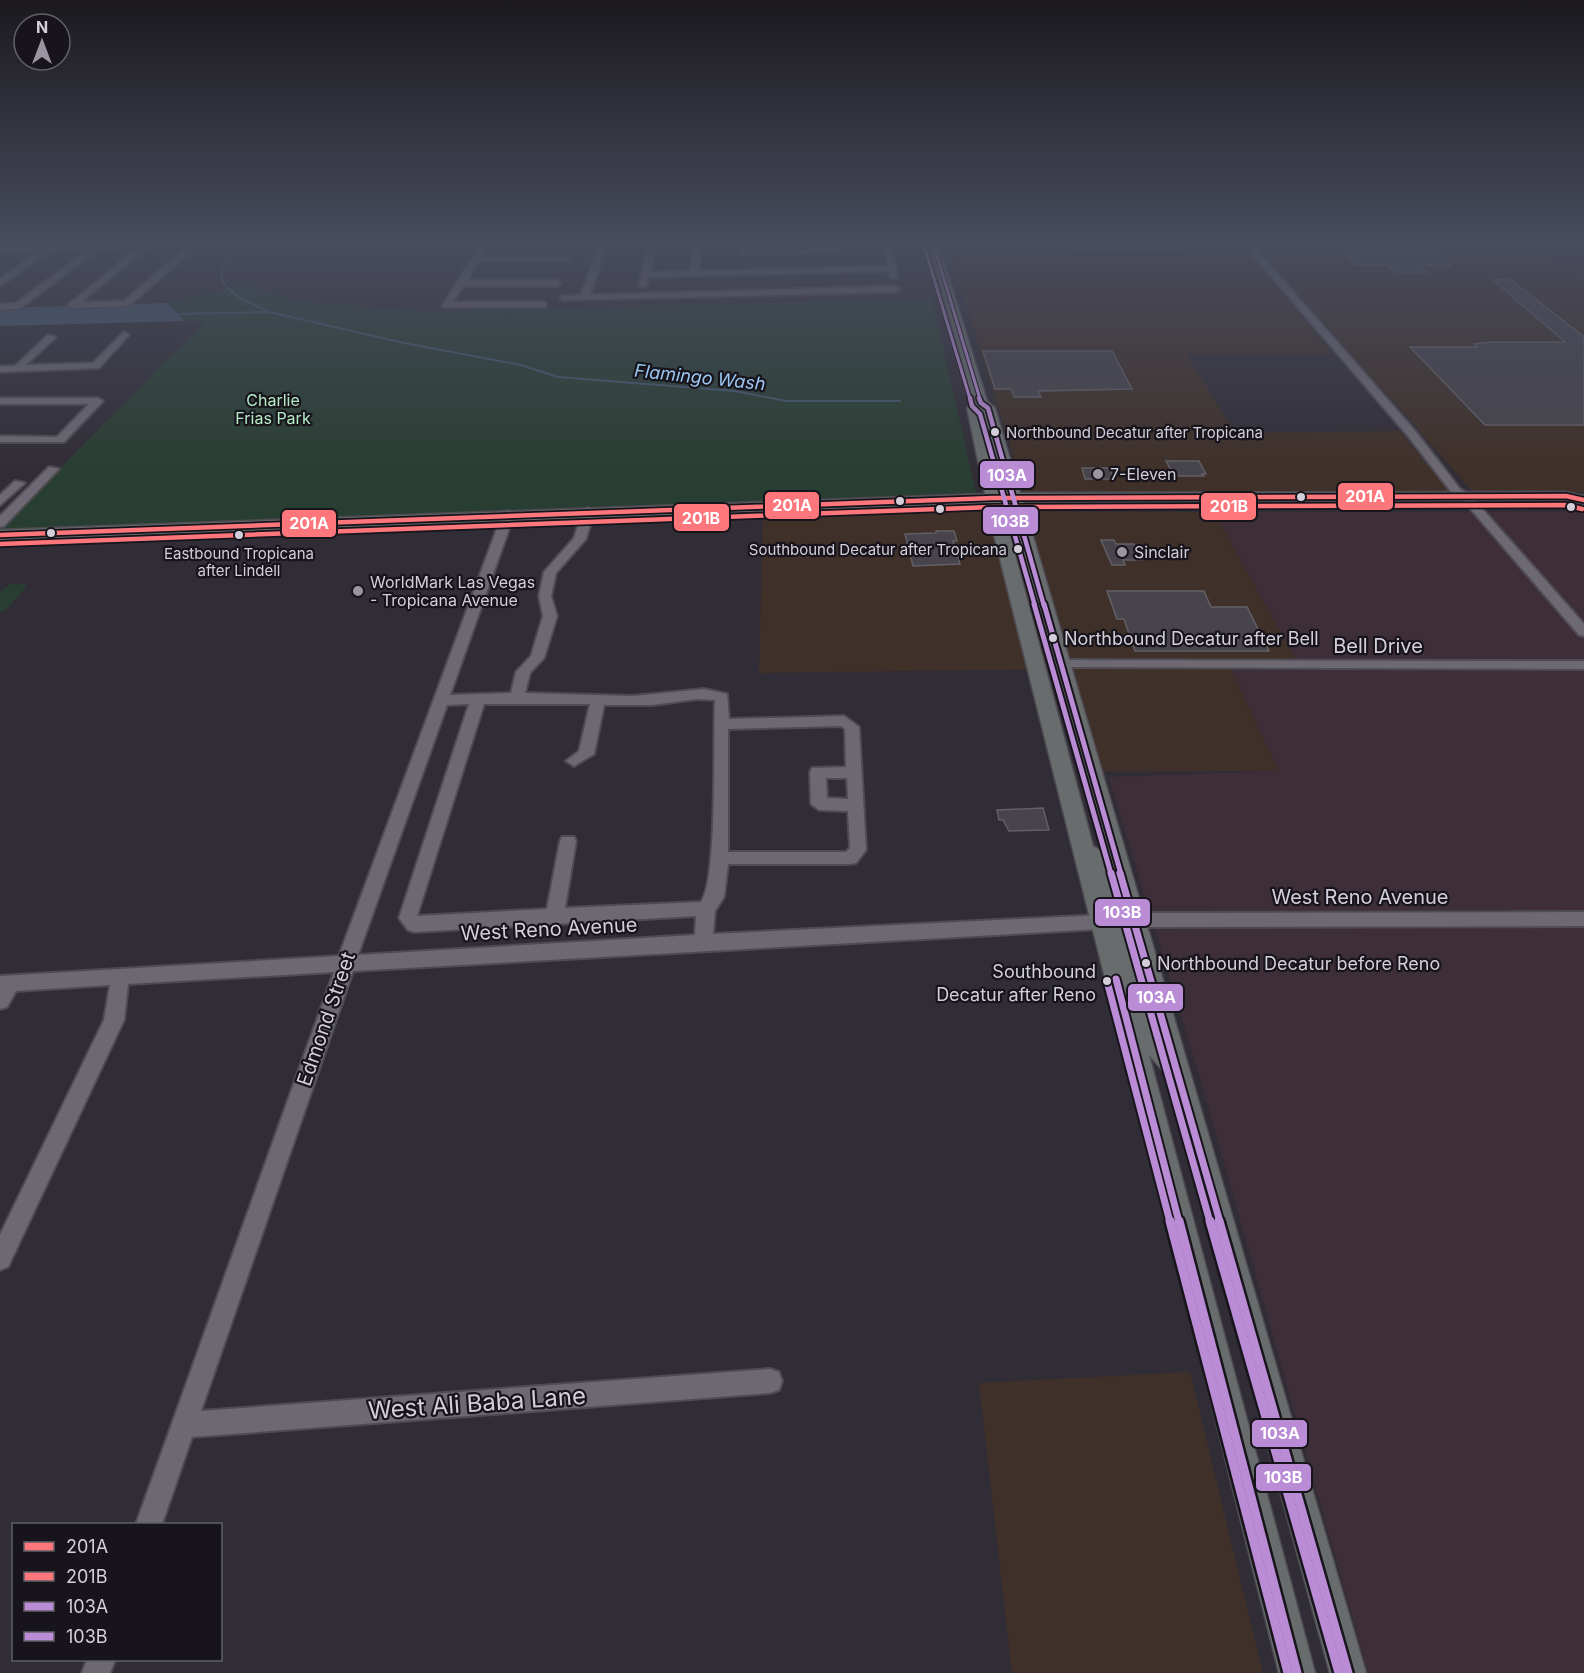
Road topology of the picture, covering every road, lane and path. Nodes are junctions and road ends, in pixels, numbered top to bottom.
1 (955, 317) edge
2 (1311, 317) edge
3 (124, 334) dead end
4 (51, 337) dead end
5 (18, 368) junction
6 (0, 369) edge
7 (0, 401) edge
8 (981, 403) junction
9 (0, 439) edge
10 (53, 469) dead end
11 (0, 483) edge
12 (1232, 497) junction
13 (1470, 501) junction
14 (0, 502) edge
15 (1016, 502) junction
16 (1584, 502) edge
17 (994, 503) junction
18 (1143, 507) junction
19 (586, 518) junction
20 (506, 521) junction
21 (0, 523) edge
22 (177, 534) junction
23 (0, 535) edge
24 (0, 546) edge
25 (1023, 612) junction
26 (1584, 632) edge
27 (1036, 663) junction
28 (1064, 664) junction
29 (1584, 665) edge
30 (517, 698) junction
31 (478, 699) junction
32 (442, 700) junction
33 (598, 700) junction
34 (721, 724) junction
35 (1085, 746) junction
36 (574, 761) dead end
37 (854, 773) junction
38 (856, 805) junction
39 (568, 841) dead end
40 (1083, 849) junction
41 (720, 858) junction
42 (706, 909) junction
43 (555, 916) junction
44 (1584, 919) edge
45 (1135, 920) junction
46 (1101, 922) junction
47 (704, 942) junction
48 (346, 963) junction
49 (120, 978) junction
50 (5, 984) edge
51 (0, 1001) edge
52 (1178, 1073) junction
53 (0, 1259) edge
54 (770, 1381) dead end
55 (184, 1425) junction
56 (148, 1523) edge
57 (1297, 1673) edge
58 (1348, 1673) edge

1 - 8 main road
2 - 13 street
3 - 5 street
4 - 5 street
5 - 6 street
7 - 9 street
8 - 15 main road
8 - 17 main road
10 - 21 street
11 - 14 street
12 - 13 main road
12 - 15 main road
12 - 18 main road
13 - 16 main road
13 - 18 main road
13 - 26 street
15 - 17 main road
15 - 18 main road
15 - 28 main road
17 - 19 main road
17 - 25 main road
19 - 20 main road
19 - 30 street
20 - 22 main road
20 - 32 street, Edmond Street
22 - 23 main road
22 - 24 main road
25 - 27 main road
25 - 28 main road
27 - 35 main road
27 - 40 main road
28 - 29 street, Bell Drive
28 - 35 main road
30 - 31 street
30 - 33 street
31 - 32 street
31 - 43 street
32 - 48 street, Edmond Street
33 - 34 street
33 - 36 street
34 - 37 street
34 - 41 street
35 - 45 main road
37 - 38 street
37 - 38 street
38 - 41 street
39 - 43 street
40 - 45 main road
40 - 46 main road
41 - 42 street
42 - 43 street
42 - 47 street
44 - 45 street, West Reno Avenue
45 - 52 main road
46 - 47 street, West Reno Avenue
46 - 52 main road
46 - 57 main road
47 - 48 street, West Reno Avenue
48 - 49 street, West Reno Avenue
48 - 55 street, Edmond Street
49 - 50 street, West Reno Avenue
49 - 53 street
50 - 51 street
52 - 58 main road
54 - 55 street, West Ali Baba Lane
55 - 56 street, Edmond Street

